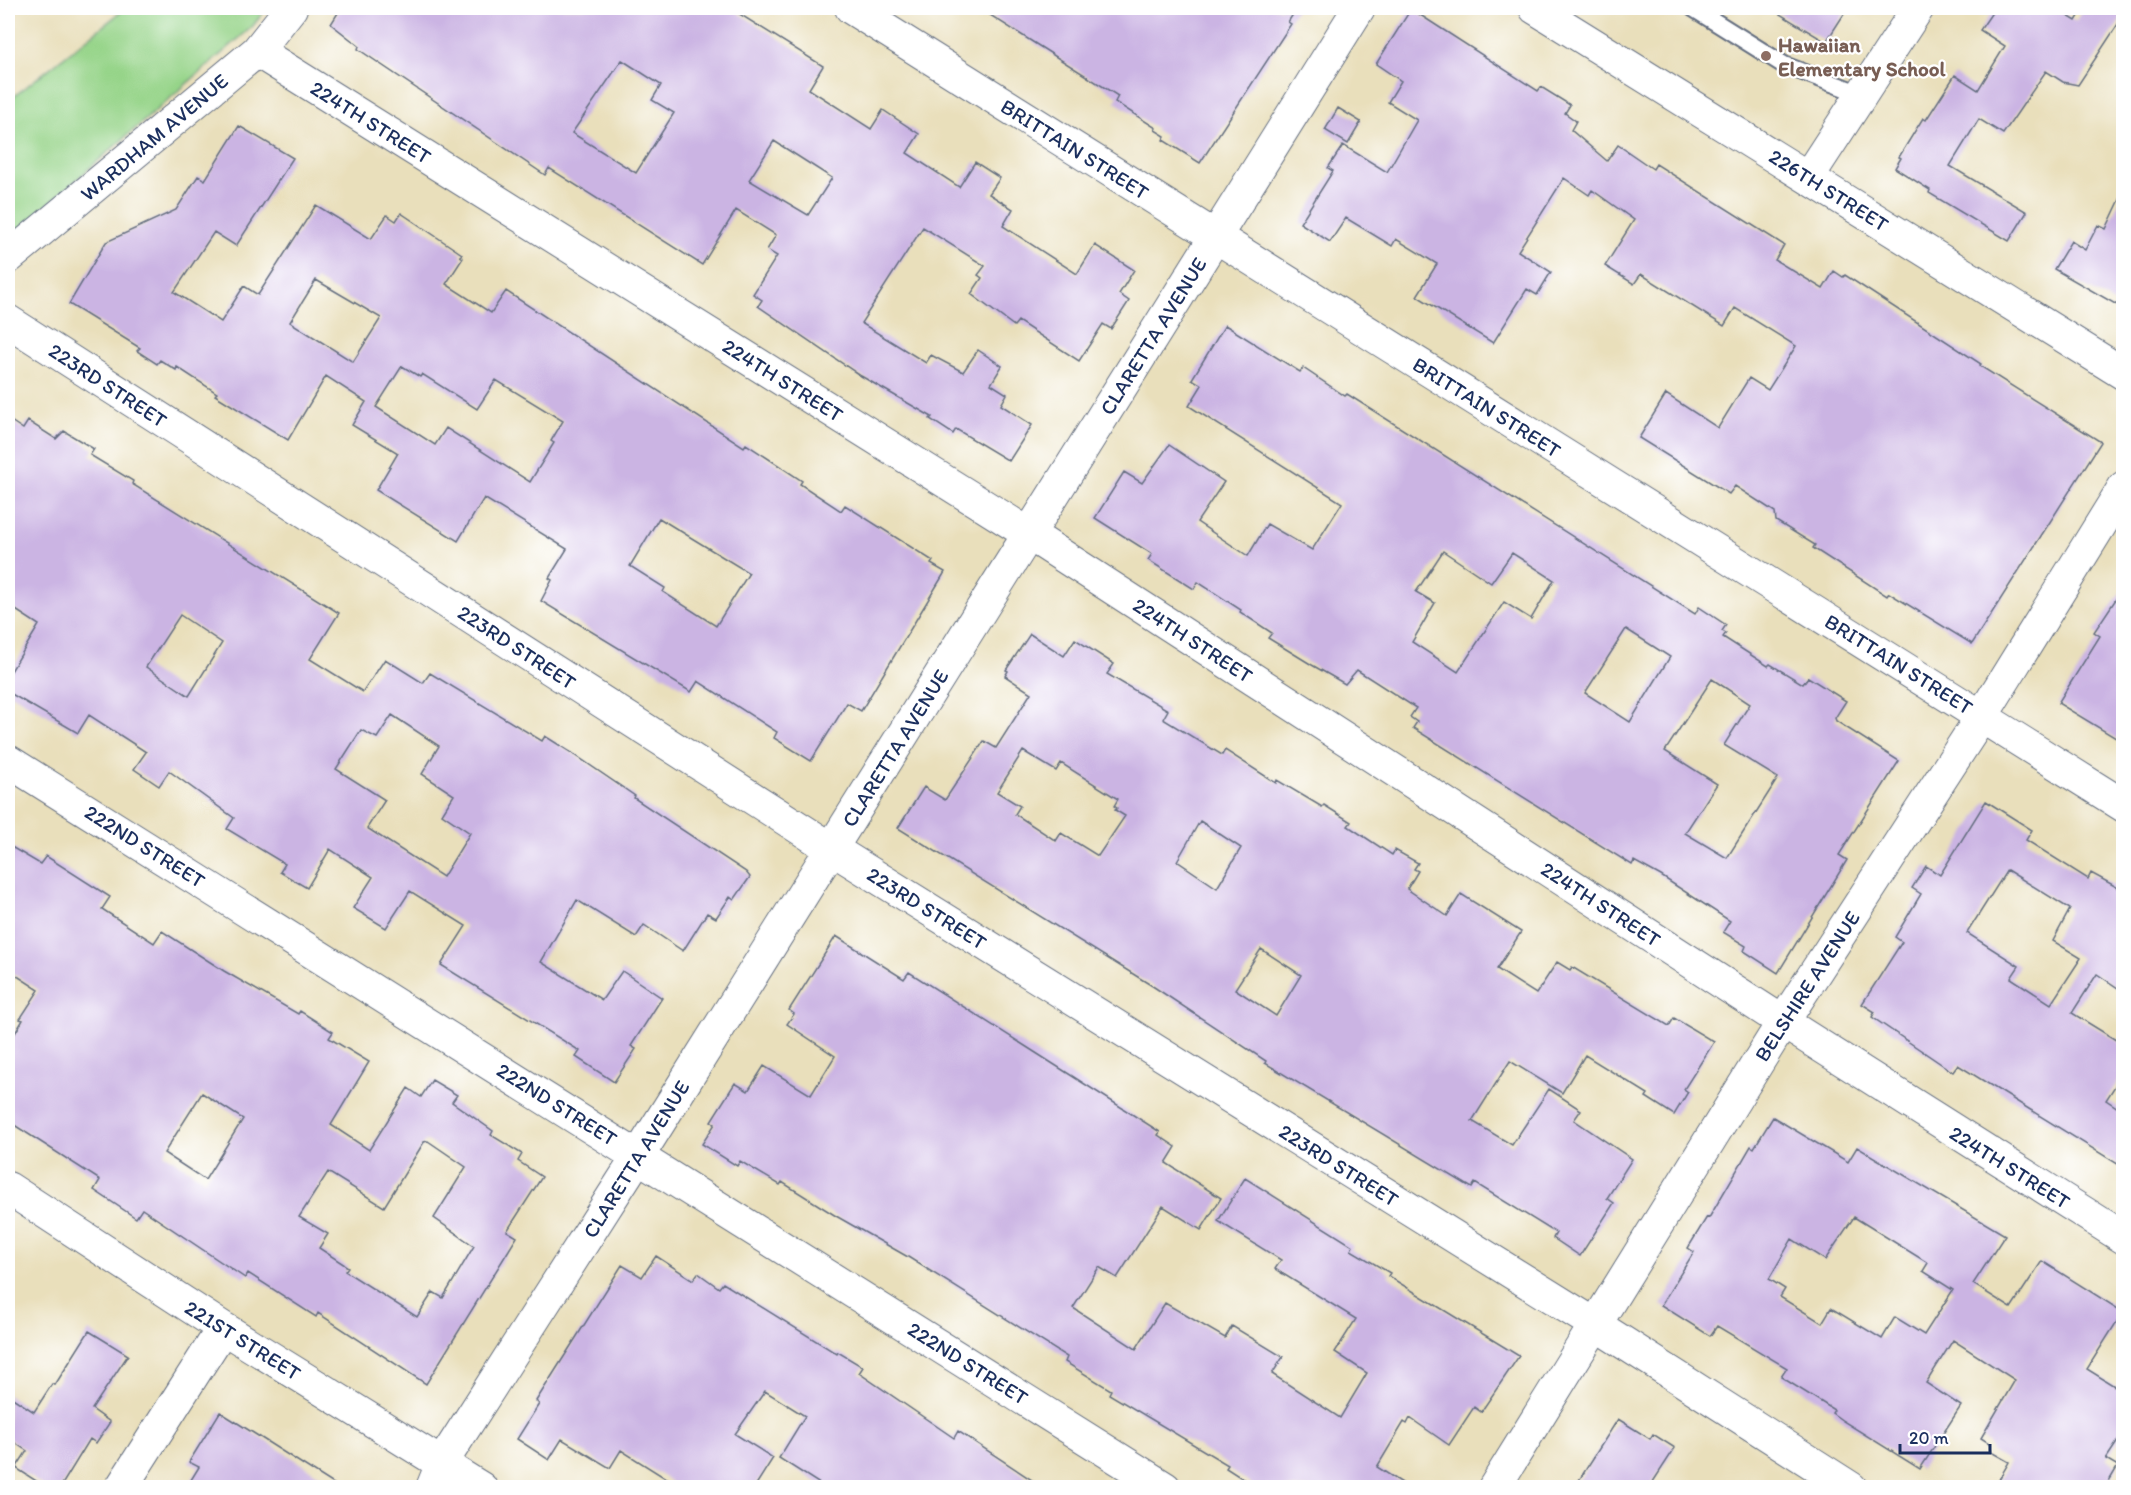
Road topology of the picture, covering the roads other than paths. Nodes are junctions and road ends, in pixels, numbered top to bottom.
1 (291, 8) edge
2 (851, 8) edge
3 (1359, 8) edge
4 (1535, 8) edge
5 (1693, 8) edge
6 (1918, 8) edge
7 (257, 51) junction
8 (1861, 94) junction
9 (1808, 177) junction
10 (1215, 237) junction
11 (8, 258) edge
12 (8, 321) edge
13 (2124, 374) edge
14 (2124, 487) edge
15 (1029, 534) junction
16 (1982, 716) junction
17 (8, 761) edge
18 (2124, 806) edge
19 (832, 849) junction
20 (1783, 1022) junction
21 (639, 1155) junction
22 (8, 1188) edge
23 (2124, 1238) edge
24 (1596, 1325) junction
25 (223, 1329) junction
26 (437, 1475) edge
27 (121, 1488) edge
28 (481, 1488) edge
29 (1166, 1488) edge
30 (1494, 1488) edge
31 (1851, 1488) edge

1 - 7 street, WARDHAM AVENUE
2 - 10 street, BRITTAIN STREET
3 - 10 street, CLARETTA AVENUE
4 - 9 street, 226TH STREET
5 - 8 lane
6 - 8 street
7 - 11 street, WARDHAM AVENUE
7 - 15 street, 224TH STREET
8 - 9 street
9 - 13 street, 226TH STREET
10 - 15 street, CLARETTA AVENUE
10 - 16 street, BRITTAIN STREET
12 - 19 street, 223RD STREET
14 - 16 street, BELSHIRE AVENUE
15 - 19 street, CLARETTA AVENUE
15 - 20 street, 224TH STREET
16 - 18 street, BRITTAIN STREET
16 - 20 street, BELSHIRE AVENUE
17 - 21 street, 222ND STREET
19 - 21 street, CLARETTA AVENUE
19 - 24 street, 223RD STREET
20 - 23 street, 224TH STREET
20 - 24 street, BELSHIRE AVENUE
21 - 26 street, CLARETTA AVENUE
21 - 29 street, 222ND STREET
22 - 25 street, 221ST STREET
24 - 30 street, BELSHIRE AVENUE
24 - 31 street, 223RD STREET
25 - 26 street, 221ST STREET
25 - 27 street
26 - 28 street, 221ST STREET

